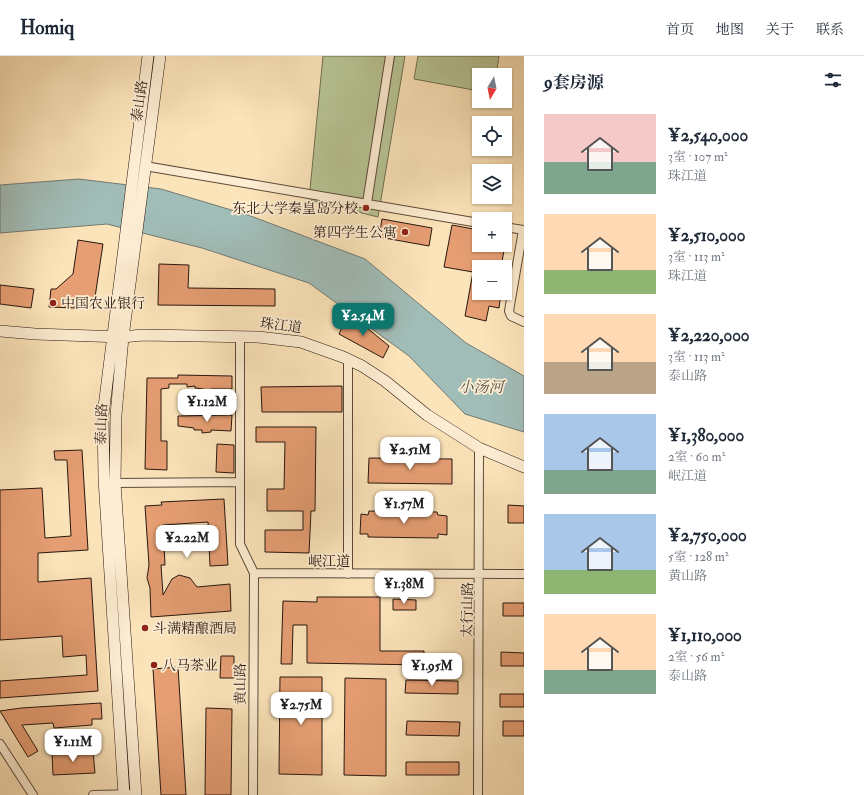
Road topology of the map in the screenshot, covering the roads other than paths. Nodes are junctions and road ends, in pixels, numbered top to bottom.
1 (148, 56) edge
2 (160, 56) edge
3 (390, 56) edge
4 (145, 166) junction
5 (367, 203) junction
6 (472, 222) edge
7 (512, 228) edge
8 (524, 230) edge
9 (524, 322) edge
10 (0, 330) edge
11 (117, 336) junction
12 (240, 336) junction
13 (348, 359) junction
14 (480, 448) junction
15 (524, 467) edge
16 (115, 482) junction
17 (240, 482) junction
18 (254, 573) junction
19 (348, 574) junction
20 (480, 574) junction
21 (524, 574) edge
22 (0, 744) edge
23 (33, 795) edge
24 (93, 795) edge
25 (130, 795) edge
26 (252, 795) edge
27 (478, 795) edge

1 - 11 street
2 - 4 street, 泰山路
3 - 5 street
4 - 5 street
4 - 11 street, 泰山路
5 - 6 street
7 - 8 street
8 - 9 street
10 - 11 street, 珠江道
11 - 12 street, 珠江道
11 - 16 street, 泰山路
11 - 25 street
12 - 13 street, 珠江道
12 - 17 street
13 - 14 street, 珠江道
13 - 19 street
14 - 15 street, 珠江道
14 - 20 street, 太行山路
16 - 17 street
16 - 25 street, 泰山路
17 - 18 street
18 - 19 street, 岷江道
18 - 26 street, 黄山路
19 - 20 street, 岷江道
20 - 21 street, 岷江道
20 - 27 street, 太行山路
22 - 23 street
24 - 25 street

